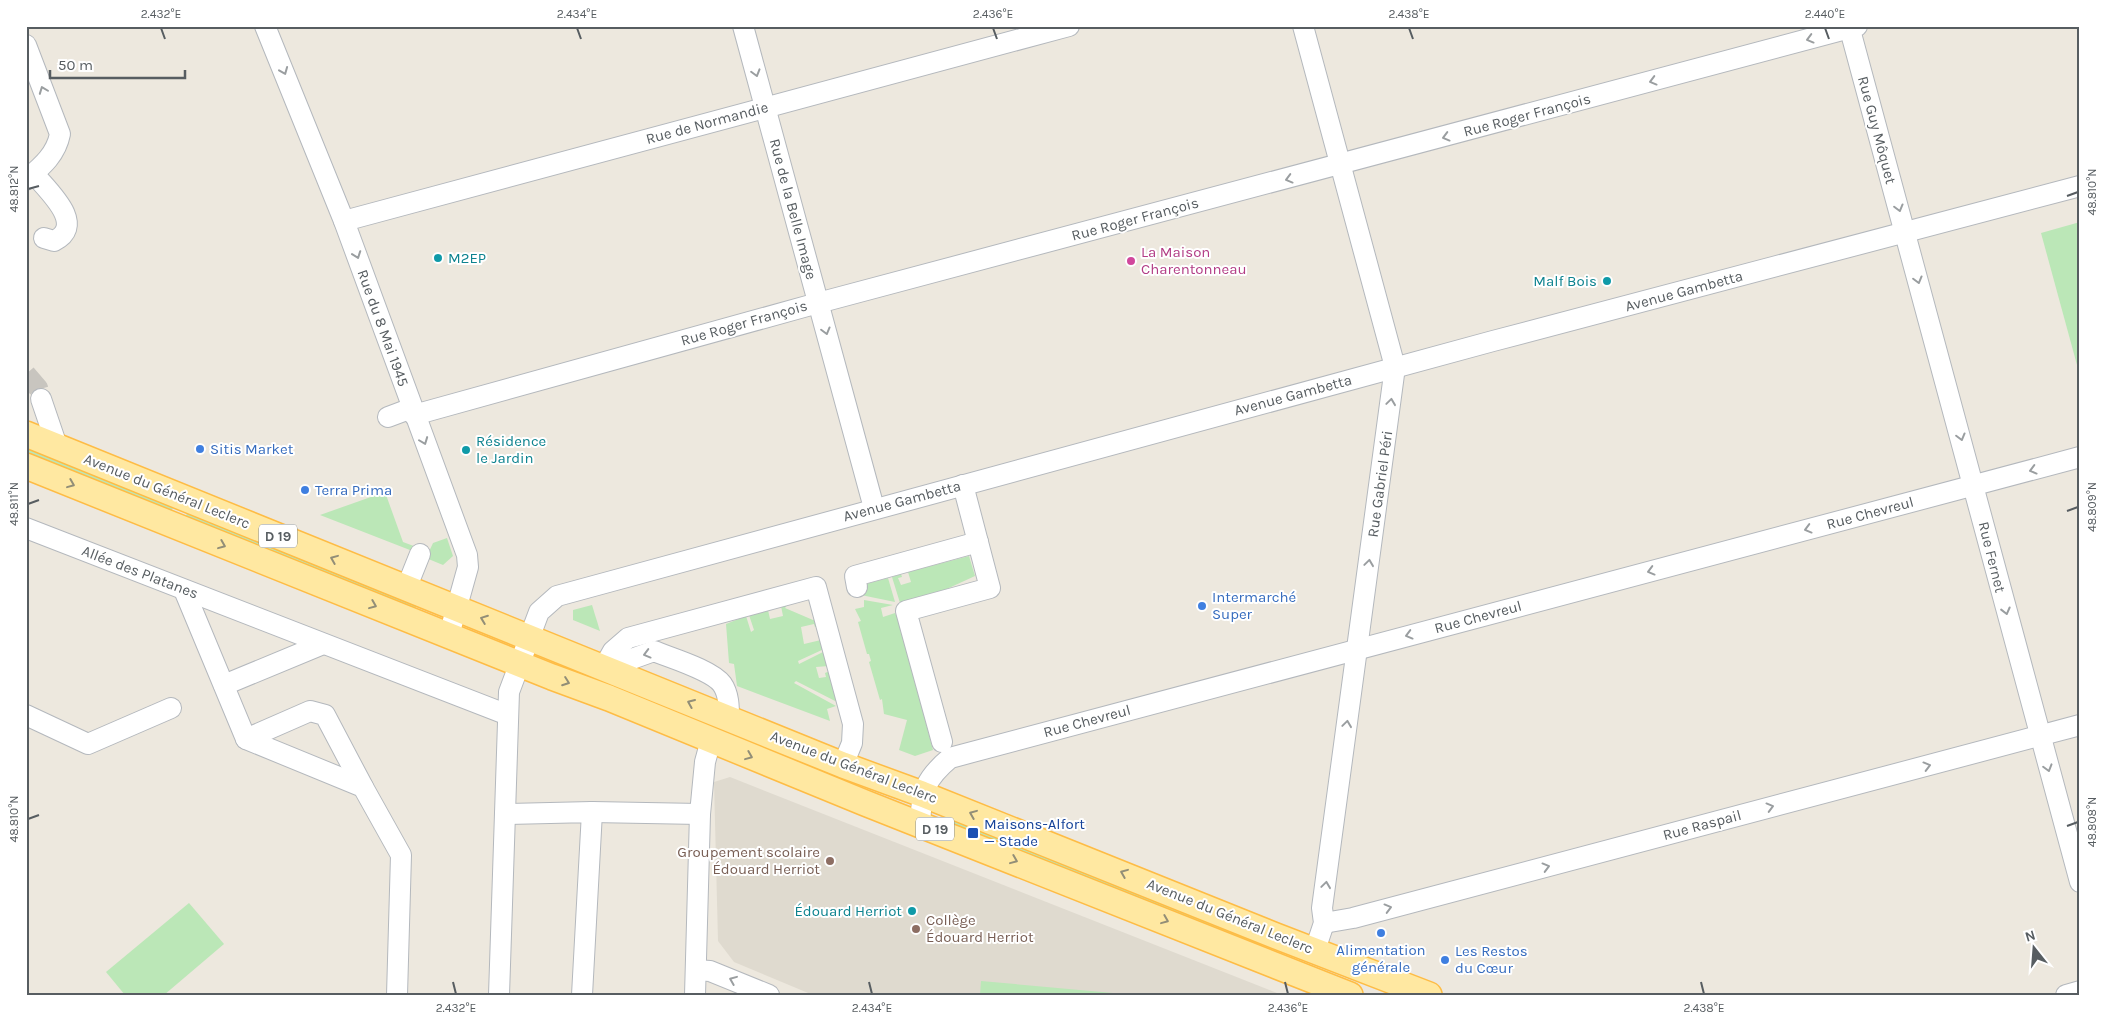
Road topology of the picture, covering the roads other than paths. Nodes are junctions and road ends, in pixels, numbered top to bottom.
1 (743, 26) edge
2 (1069, 26) edge
3 (1303, 26) edge
4 (271, 27) edge
5 (1852, 27) edge
6 (26, 45) edge
7 (766, 108) junction
8 (1342, 165) junction
9 (30, 177) edge
10 (2080, 186) edge
11 (344, 221) junction
12 (1905, 233) junction
13 (44, 238) dead end
14 (818, 303) junction
15 (1395, 367) junction
16 (41, 398) tunnel mouth
17 (413, 412) junction
18 (388, 417) dead end
19 (26, 434) edge
20 (57, 446) junction
21 (2080, 457) edge
22 (26, 466) edge
23 (963, 485) junction
24 (1974, 485) junction
25 (874, 508) junction
26 (26, 528) edge
27 (978, 542) junction
28 (420, 554) dead end
29 (857, 587) dead end
30 (406, 588) junction
31 (184, 590) junction
32 (457, 608) junction
33 (448, 635) junction
34 (530, 637) junction
35 (324, 644) junction
36 (1357, 648) junction
37 (520, 665) junction
38 (610, 669) junction
39 (224, 685) junction
40 (170, 708) dead end
41 (26, 715) edge
42 (508, 715) junction
43 (729, 719) junction
44 (2080, 725) edge
45 (2039, 736) junction
46 (246, 739) junction
47 (711, 740) junction
48 (942, 742) dead end
49 (843, 765) junction
50 (363, 787) junction
51 (922, 794) junction
52 (592, 812) junction
53 (505, 814) junction
54 (700, 814) junction
55 (920, 823) junction
56 (2080, 882) edge
57 (1324, 923) junction
58 (1315, 950) junction
59 (696, 970) junction
60 (1307, 986) edge
61 (2080, 991) edge
62 (397, 995) edge
63 (499, 995) edge
64 (582, 995) edge
65 (695, 995) edge
66 (769, 995) edge
67 (1350, 995) edge
68 (1429, 995) edge
69 (2066, 995) edge

1 -> 7 street, Rue de la Belle Image
2 - 7 street, Rue de Normandie
3 - 8 street, Rue Gabriel Péri
4 -> 11 street, Rue du 8 Mai 1945
5 -> 8 street, Rue Roger François
5 -> 12 street, Rue Guy Môquet
9 -> 6 street
7 - 11 street, Rue de Normandie
7 - 14 street, Rue de la Belle Image
8 -> 14 street, Rue Roger François
8 - 15 street, Rue Gabriel Péri
9 - 13 street
10 - 12 street, Avenue Gambetta
11 -> 17 street, Rue du 8 Mai 1945
12 - 15 street, Avenue Gambetta
12 -> 24 street, Rue Fernet
14 - 17 street, Rue Roger François
14 -> 25 street, Rue de la Belle Image
15 - 23 street, Avenue Gambetta
36 -> 15 street, Rue Gabriel Péri
16 - 20 street
17 - 18 street, Rue Roger François
17 -> 32 street, Rue du 8 Mai 1945
19 - 20 main road, Avenue du Général Leclerc / D 19
30 -> 20 main road, Avenue du Général Leclerc / D 19
21 -> 24 street, Rue Chevreul
22 -> 33 main road, Avenue du Général Leclerc / D 19
23 - 25 street, Avenue Gambetta
23 - 27 street
24 -> 36 street, Rue Chevreul
24 -> 45 street, Rue Fernet
25 - 34 street, Avenue Gambetta
26 - 31 street, Allée des Platanes
27 - 29 street
27 - 48 street
28 - 30 street
30 - 32 main road, Avenue du Général Leclerc / D 19
31 - 35 street, Allée des Platanes
31 - 39 street
32 - 33 street, Rue du 8 Mai 1945
34 -> 32 main road, Avenue du Général Leclerc / D 19
33 - 37 main road, Avenue du Général Leclerc / D 19
34 - 37 street
34 - 38 main road, Avenue du Général Leclerc / D 19
35 - 39 street
35 - 42 street, Allée des Platanes
36 - 51 street, Rue Chevreul
57 -> 36 street, Rue Gabriel Péri
37 - 42 street
37 -> 47 main road, Avenue du Général Leclerc / D 19
43 -> 38 main road, Avenue du Général Leclerc / D 19
43 -> 38 street
38 - 49 street
39 - 46 street
40 - 41 street
42 - 53 street
43 - 47 main road
43 - 49 main road, Avenue du Général Leclerc / D 19
44 - 45 street, Rue Raspail
45 -> 56 street, Rue Fernet
57 -> 45 street, Rue Raspail
46 - 50 street
46 - 50 street
47 - 54 street
47 -> 55 main road, Avenue du Général Leclerc / D 19
49 - 51 main road, Avenue du Général Leclerc / D 19
50 - 62 street
51 - 55 street, Rue Chevreul
58 -> 51 main road, Avenue du Général Leclerc / D 19
52 - 53 street
52 - 54 street
52 - 64 street
53 - 63 street
54 - 59 street
55 -> 60 main road, Avenue du Général Leclerc / D 19
57 - 58 street, Rue Gabriel Péri
58 - 60 main road
58 - 68 main road, Avenue du Général Leclerc / D 19
59 - 65 street
66 -> 59 street
60 - 67 main road, Avenue du Général Leclerc / D 19
61 - 69 street

